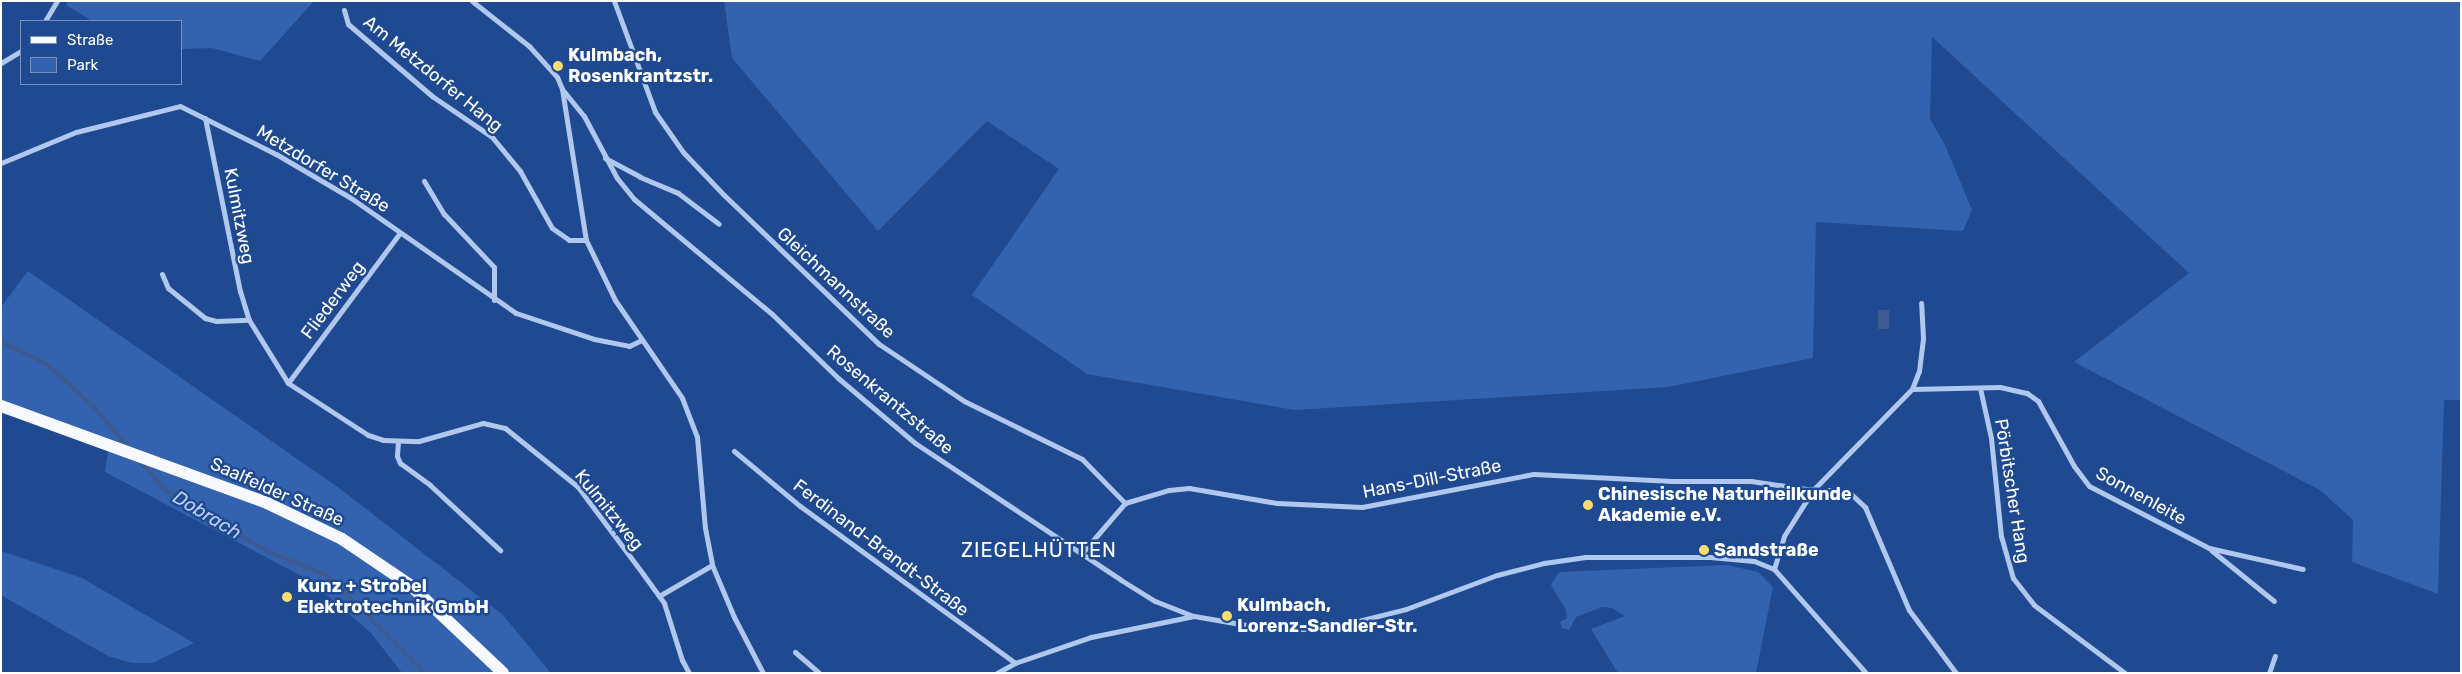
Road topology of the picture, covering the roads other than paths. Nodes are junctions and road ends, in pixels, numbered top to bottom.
1 (57, 1) edge
2 (472, 1) edge
3 (614, 1) edge
4 (344, 10) dead end
5 (46, 20) edge
6 (20, 52) edge
7 (1, 63) edge
8 (562, 89) junction
9 (205, 118) junction
10 (605, 158) junction
11 (1, 162) edge
12 (424, 181) dead end
13 (719, 224) dead end
14 (400, 233) junction
15 (586, 240) junction
16 (162, 274) dead end
17 (494, 300) junction
18 (1921, 303) dead end
19 (249, 320) junction
20 (642, 340) junction
21 (288, 383) junction
22 (1980, 388) junction
23 (1912, 389) junction
24 (1, 406) edge
25 (398, 441) junction
26 (734, 451) dead end
27 (1813, 490) junction
28 (1125, 503) junction
29 (2209, 548) junction
30 (500, 550) dead end
31 (1082, 553) junction
32 (712, 565) junction
33 (1774, 569) junction
34 (2303, 569) dead end
35 (659, 596) junction
36 (2274, 601) dead end
37 (1194, 616) junction
38 (795, 652) dead end
39 (2275, 656) dead end
40 (1015, 663) junction
41 (503, 673) edge
42 (689, 673) edge
43 (763, 673) edge
44 (820, 673) edge
45 (997, 673) edge
46 (1866, 673) edge
47 (1956, 673) edge
48 (2125, 673) edge
49 (2269, 673) edge

1 - 5 street
2 - 8 street
3 - 28 street, Gleichmannstraße
4 - 15 street, Am Metzdorfer Hang
6 - 7 street
8 - 10 street, Rosenkrantzstraße
8 - 15 street
9 - 11 street, Metzdorfer Straße
9 - 14 street, Metzdorfer Straße
9 - 19 street, Kulmitzweg
10 - 13 street
10 - 31 street, Rosenkrantzstraße
12 - 17 street
14 - 17 street, Metzdorfer Straße
14 - 21 street, Fliederweg
15 - 20 street
16 - 19 street
17 - 20 street, Metzdorfer Straße
18 - 23 street
19 - 21 street, Kulmitzweg
20 - 32 street
21 - 25 street, Kulmitzweg
22 - 23 street
22 - 29 street, Sonnenleite
22 - 48 street, Pörbitscher Hang
23 - 27 street
24 - 41 main road, Saalfelder Straße
25 - 30 street
25 - 35 street, Kulmitzweg
26 - 40 street, Ferdinand-Brandt-Straße
27 - 28 street, Hans-Dill-Straße
27 - 33 street
27 - 47 street, Hans-Dill-Straße
28 - 31 street
29 - 34 street, Sonnenleite
29 - 36 street
31 - 37 street, Rosenkrantzstraße
32 - 35 street
32 - 43 street
33 - 37 street
33 - 46 street
35 - 42 street, Kulmitzweg
37 - 40 street
38 - 44 street
39 - 49 street
40 - 45 street

